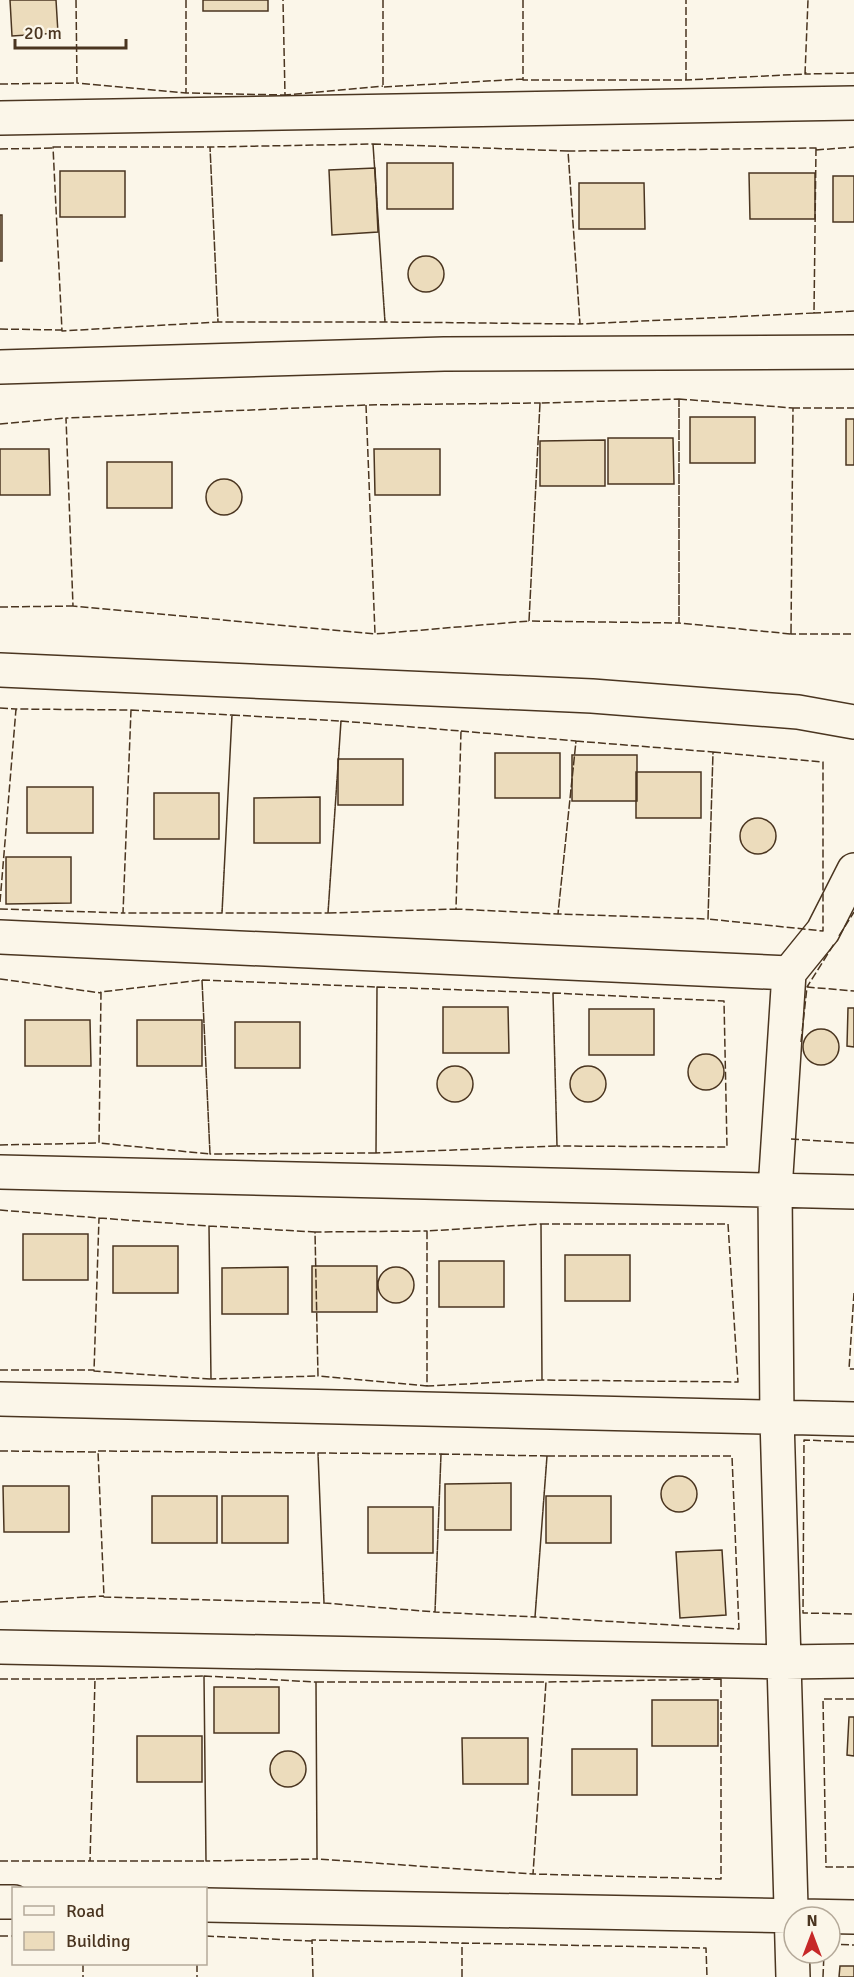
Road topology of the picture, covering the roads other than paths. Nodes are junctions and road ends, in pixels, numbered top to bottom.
1 (854, 103) edge
2 (0, 118) edge
3 (854, 352) edge
4 (0, 367) edge
5 (0, 670) edge
6 (854, 722) edge
7 (854, 870) edge
8 (0, 937) edge
9 (789, 973) junction
10 (0, 1172) edge
11 (775, 1190) junction
12 (854, 1192) edge
13 (0, 1399) edge
14 (777, 1418) junction
15 (854, 1419) edge
16 (0, 1647) edge
17 (854, 1661) edge
18 (786, 1662) junction
19 (207, 1905) edge
20 (791, 1905) edge
21 (782, 1917) edge

1 - 2 street
3 - 4 street
5 - 6 street
7 - 9 street
8 - 9 street
9 - 11 street
10 - 11 street
11 - 12 street
11 - 14 street
13 - 14 street
14 - 15 street
14 - 18 street
16 - 18 street
17 - 18 street
18 - 20 street
19 - 21 street

